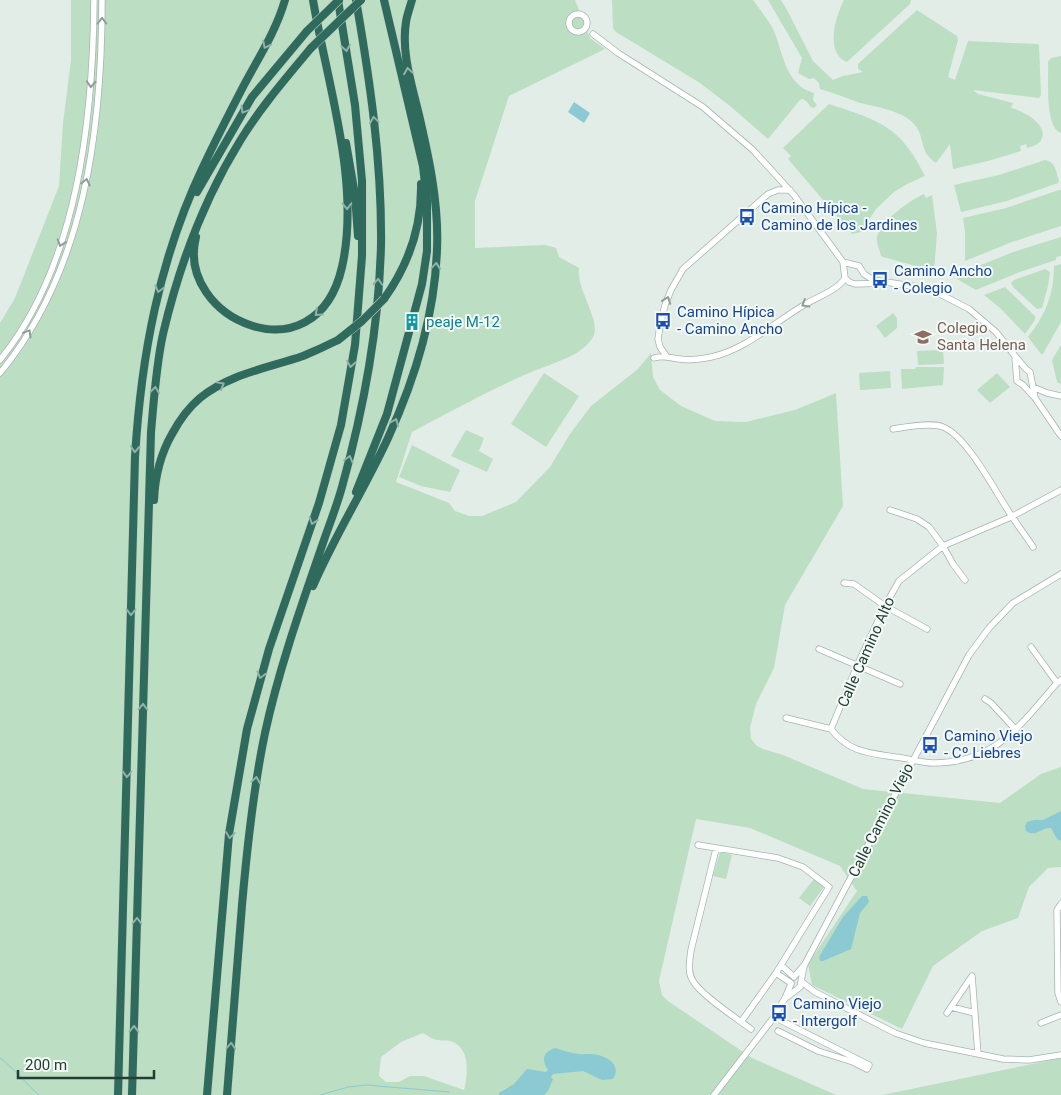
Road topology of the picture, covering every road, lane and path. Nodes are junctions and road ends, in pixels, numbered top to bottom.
1 (94, 0) edge
2 (102, 0) edge
3 (285, 0) edge
4 (313, 0) edge
5 (339, 0) edge
6 (356, 0) edge
7 (360, 0) edge
8 (384, 0) edge
9 (412, 0) edge
10 (587, 24) junction
11 (582, 31) junction
12 (593, 34) junction
13 (324, 54) junction
14 (413, 126) junction
15 (778, 177) junction
16 (790, 190) junction
17 (773, 191) junction
18 (208, 200) junction
19 (173, 242) junction
20 (844, 262) junction
21 (852, 265) junction
22 (845, 274) junction
23 (864, 274) junction
24 (858, 283) junction
25 (887, 283) junction
26 (358, 316) junction
27 (660, 347) junction
28 (1015, 356) junction
29 (667, 357) junction
30 (0, 360) edge
31 (1026, 369) junction
32 (0, 372) edge
33 (1017, 373) junction
34 (1032, 380) junction
35 (1023, 385) junction
36 (1033, 387) junction
37 (1047, 393) junction
38 (1061, 396) edge
39 (1036, 400) junction
40 (893, 429) dead end
41 (1061, 436) edge
42 (1061, 490) edge
43 (890, 510) dead end
44 (1011, 517) junction
45 (342, 528) junction
46 (943, 546) junction
47 (1033, 547) dead end
48 (1061, 574) edge
49 (965, 580) dead end
50 (844, 583) dead end
51 (885, 606) junction
52 (927, 629) dead end
53 (291, 638) junction
54 (1031, 647) dead end
55 (819, 649) dead end
56 (144, 666) junction
57 (857, 666) junction
58 (1059, 681) edge
59 (900, 684) dead end
60 (985, 699) dead end
61 (786, 718) dead end
62 (831, 729) junction
63 (1016, 730) junction
64 (913, 759) junction
65 (698, 845) dead end
66 (716, 849) junction
67 (1061, 904) edge
68 (805, 964) junction
69 (781, 965) junction
70 (776, 973) junction
71 (792, 980) junction
72 (800, 984) junction
73 (785, 998) junction
74 (1061, 1002) edge
75 (951, 1008) junction
76 (947, 1013) dead end
77 (975, 1013) junction
78 (1061, 1015) edge
79 (774, 1017) junction
80 (741, 1022) junction
81 (1041, 1022) dead end
82 (751, 1029) dead end
83 (778, 1030) dead end
84 (978, 1054) junction
85 (1061, 1055) edge
86 (118, 1095) edge
87 (132, 1095) edge
88 (207, 1095) edge
89 (227, 1095) edge
90 (714, 1095) edge

1 -> 30 street
32 -> 2 street
3 -> 19 highway
4 - 13 highway
5 -> 19 highway, bridge
5 -> 26 highway
53 -> 6 highway
7 - 18 highway, bridge
8 - 14 highway
45 -> 9 highway
10 - 11 street
10 - 11 street
10 - 12 street
11 - 12 street
12 - 15 street
13 -> 18 highway
13 - 26 highway
14 - 45 highway
56 -> 14 highway, bridge
15 - 16 street
15 - 17 street
16 - 17 street
16 - 20 street
27 -> 17 street
56 -> 18 highway
19 -> 86 highway
20 - 21 street
20 - 22 street
21 - 22 street
21 - 23 street
22 - 24 street
22 -> 29 street
23 - 24 street
23 - 25 street
24 - 25 street
25 - 28 street
26 -> 88 highway
27 - 29 street
27 - 29 street
28 - 31 street
28 - 33 street
31 - 33 street
31 - 34 street
33 - 35 street
34 - 35 street
34 - 36 street
35 - 39 street
36 - 37 street
36 - 39 street
37 - 38 street
37 - 39 street
39 - 41 street
40 - 44 street
42 - 44 street, Calle Camino Alto
43 - 46 street
44 - 46 street, Calle Camino Alto
44 - 47 street
45 - 53 highway
46 - 49 street
46 - 51 street, Calle Camino Alto
48 - 64 street, Calle Camino Viejo
50 - 51 street
51 - 52 street
51 - 57 street, Calle Camino Alto
89 -> 53 highway
54 - 58 street
55 - 57 street
87 -> 56 highway
57 - 59 street
57 - 62 street, Calle Camino Alto
58 - 63 street
60 - 63 street
61 - 62 street
62 - 64 street
63 - 64 street
64 - 68 street, Calle Camino Viejo
65 - 66 street
66 - 69 street
66 - 80 street
67 - 74 street
68 - 71 street, Calle Camino Viejo
68 - 72 street, Calle Camino Viejo
69 - 70 street
69 - 71 street
70 - 71 street
70 - 80 street
71 - 72 street
71 - 72 street
71 - 73 street, Calle Camino Viejo
72 - 73 street, Calle Camino Viejo
72 - 84 street
73 - 79 street, Calle Camino Viejo
75 - 76 street
75 - 77 street
75 - 77 street
77 - 84 street
78 - 81 street
79 - 83 street
79 - 90 street, Calle Camino Viejo
80 - 82 street
84 - 85 street

